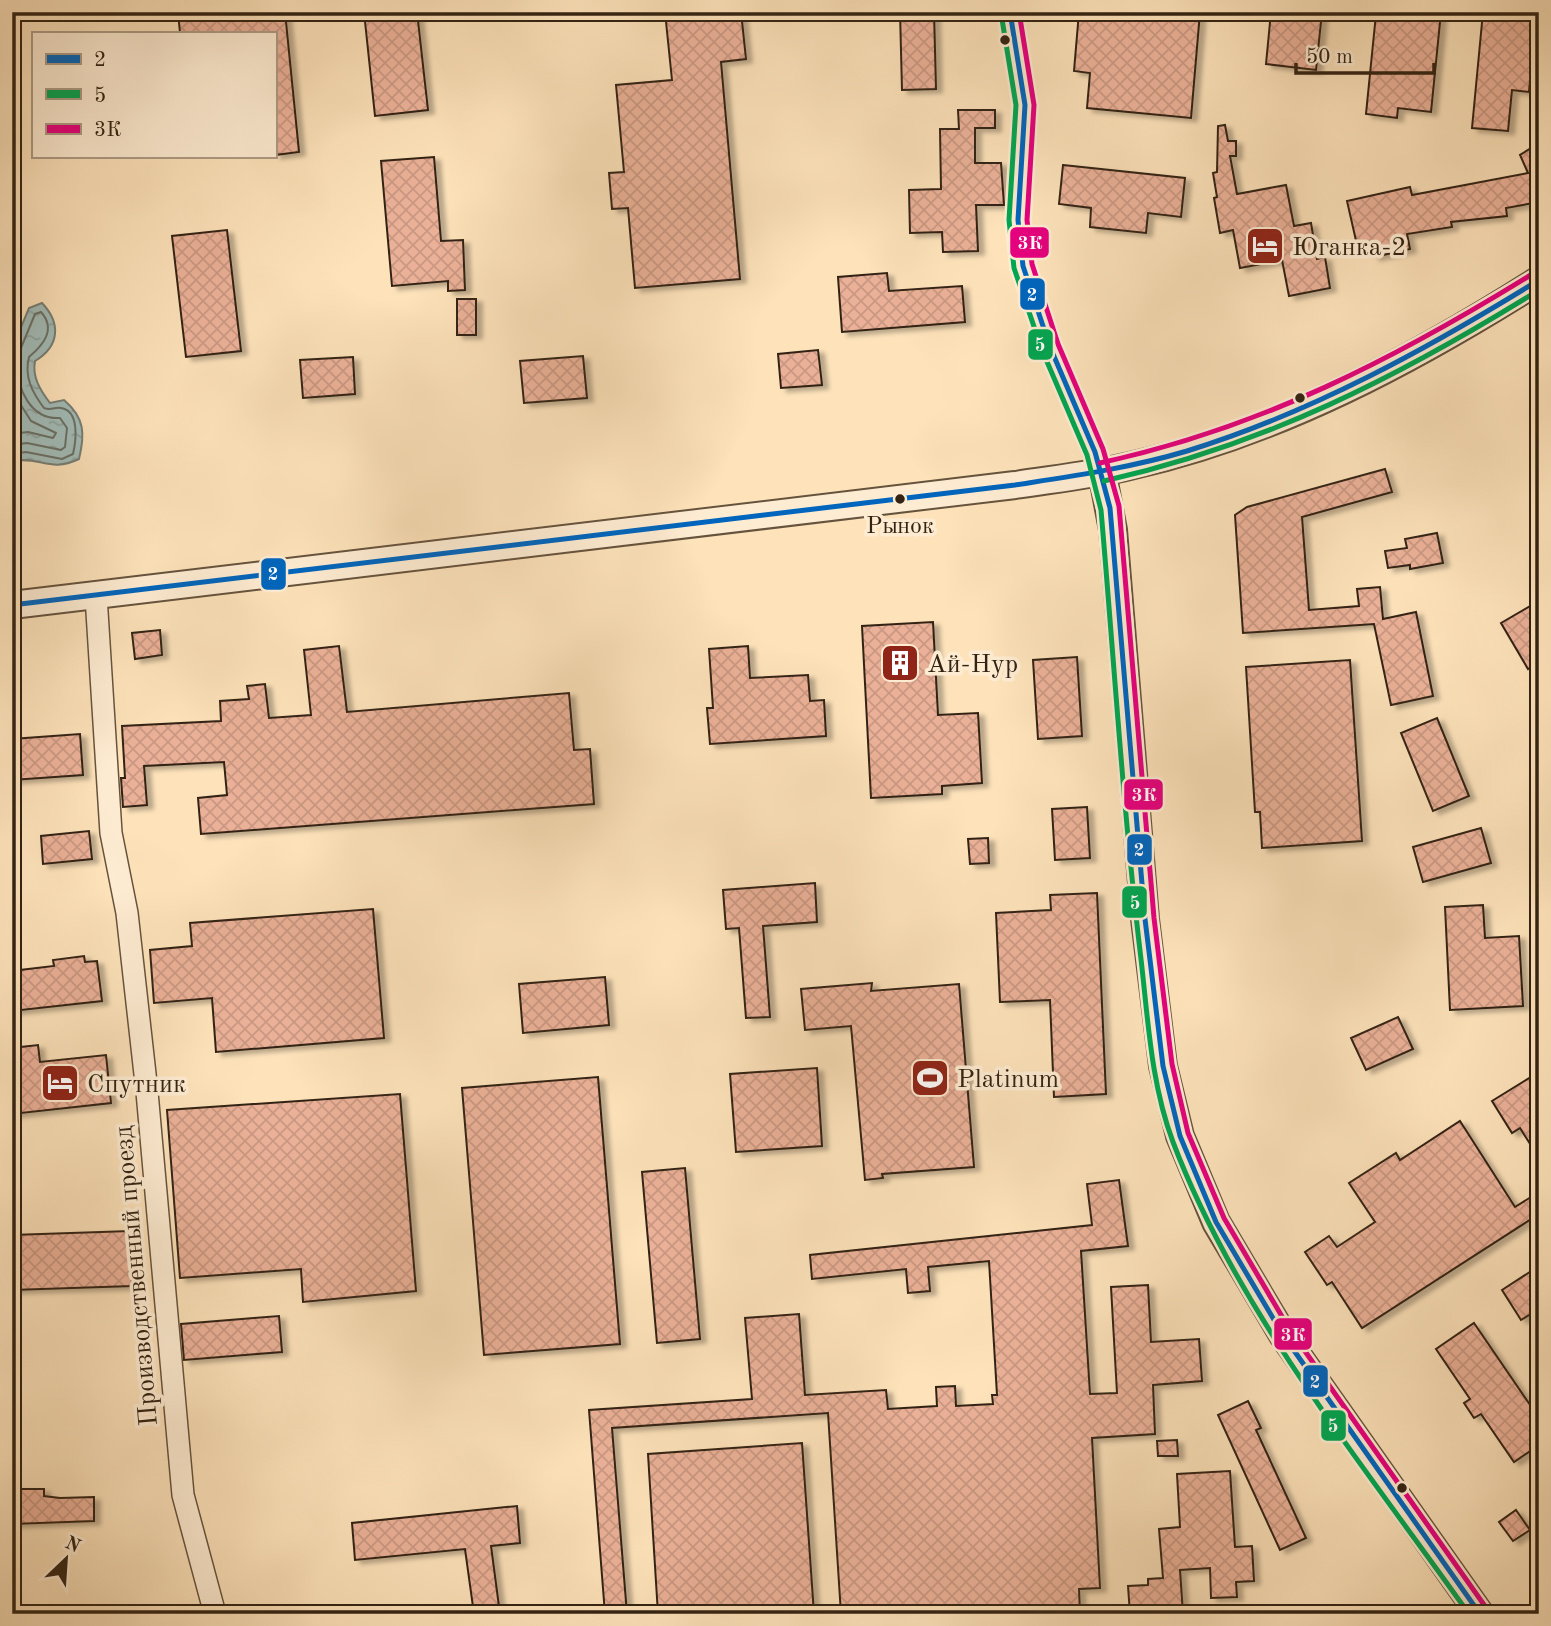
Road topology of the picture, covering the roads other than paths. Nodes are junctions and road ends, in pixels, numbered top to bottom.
1 (1010, 12) edge
2 (1539, 280) edge
3 (1102, 472) junction
4 (96, 596) junction
5 (12, 605) edge
6 (215, 1614) edge
7 (1480, 1614) edge

1 - 3 street
2 - 3 street
3 - 4 street
3 - 7 street
4 - 5 street
4 - 6 street, Производственный проезд

